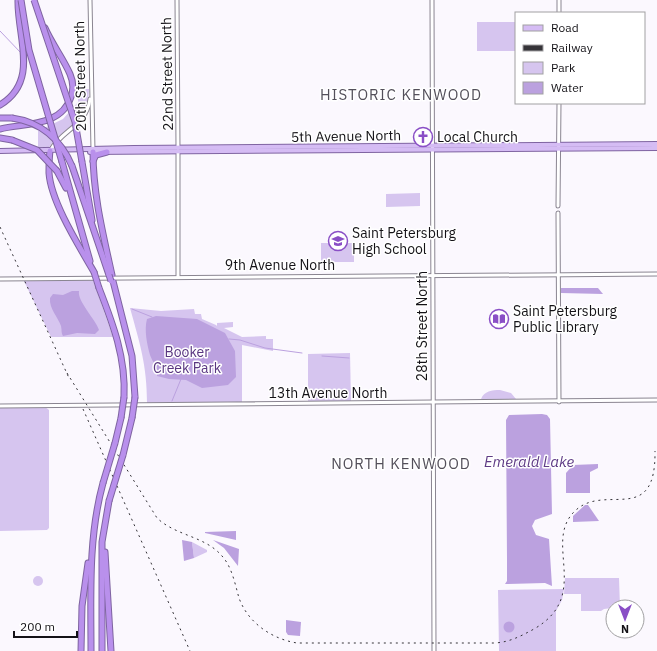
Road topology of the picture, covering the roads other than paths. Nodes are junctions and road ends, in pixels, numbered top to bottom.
1 (18, 0) edge
2 (21, 0) edge
3 (35, 0) edge
4 (90, 0) edge
5 (177, 0) edge
6 (432, 0) edge
7 (559, 0) edge
8 (559, 12) edge
9 (91, 93) junction
10 (559, 104) edge
11 (0, 105) edge
12 (0, 118) edge
13 (0, 129) edge
14 (0, 138) edge
15 (657, 144) edge
16 (558, 146) junction
17 (375, 147) junction
18 (433, 147) junction
19 (657, 148) edge
20 (178, 150) junction
21 (370, 150) junction
22 (50, 151) junction
23 (93, 151) junction
24 (0, 152) edge
25 (107, 152) junction
26 (93, 162) junction
27 (72, 202) junction
28 (558, 206) dead end
29 (558, 213) dead end
30 (95, 236) junction
31 (94, 272) junction
32 (559, 274) junction
33 (657, 274) edge
34 (110, 275) junction
35 (433, 275) junction
36 (178, 277) junction
37 (0, 279) edge
38 (657, 400) edge
39 (559, 402) junction
40 (433, 403) junction
41 (0, 406) edge
42 (107, 511) junction
43 (92, 544) junction
44 (102, 650) edge
45 (80, 651) edge
46 (91, 651) edge
47 (113, 651) edge
48 (434, 651) edge

1 - 11 highway
2 - 27 highway, bridge
3 - 13 highway, bridge
3 - 30 highway, bridge
4 - 9 street, 20th Street North
5 - 20 street, 22nd Street North
6 - 18 street, 28th Street North
7 - 8 street
9 - 22 street
9 - 23 street, 20th Street North
10 - 16 street
12 - 30 highway, bridge
14 - 27 highway, bridge
15 - 16 main road, 5th Avenue North
16 - 18 main road, 5th Avenue North
16 - 19 main road, 5th Avenue North
16 - 28 street
17 - 18 main road, 5th Avenue North
17 - 20 main road, 5th Avenue North
17 - 21 main road
18 - 21 main road, 5th Avenue North
18 - 35 street, 28th Street North
20 - 21 main road, 5th Avenue North
20 - 23 main road, 5th Avenue North
20 - 25 main road, 5th Avenue North
20 - 36 street, 22nd Street North
22 - 23 main road, 5th Avenue North
22 - 24 main road, 5th Avenue North
22 - 31 highway
23 - 25 main road, 5th Avenue North
23 - 26 highway
25 - 26 highway
26 - 34 highway
27 - 31 highway
29 - 32 street
30 - 34 highway
31 - 43 highway, bridge
32 - 33 street, 9th Avenue North
32 - 35 street, 9th Avenue North
32 - 39 street
34 - 42 highway, bridge
35 - 36 street, 9th Avenue North
35 - 40 street, 28th Street North
36 - 37 street, 9th Avenue North
38 - 39 street, 13th Avenue North
39 - 40 street, 13th Avenue North
40 - 41 street, 13th Avenue North
40 - 48 street, 28th Street North
42 - 44 highway
42 - 47 highway
43 - 45 highway
43 - 46 highway

